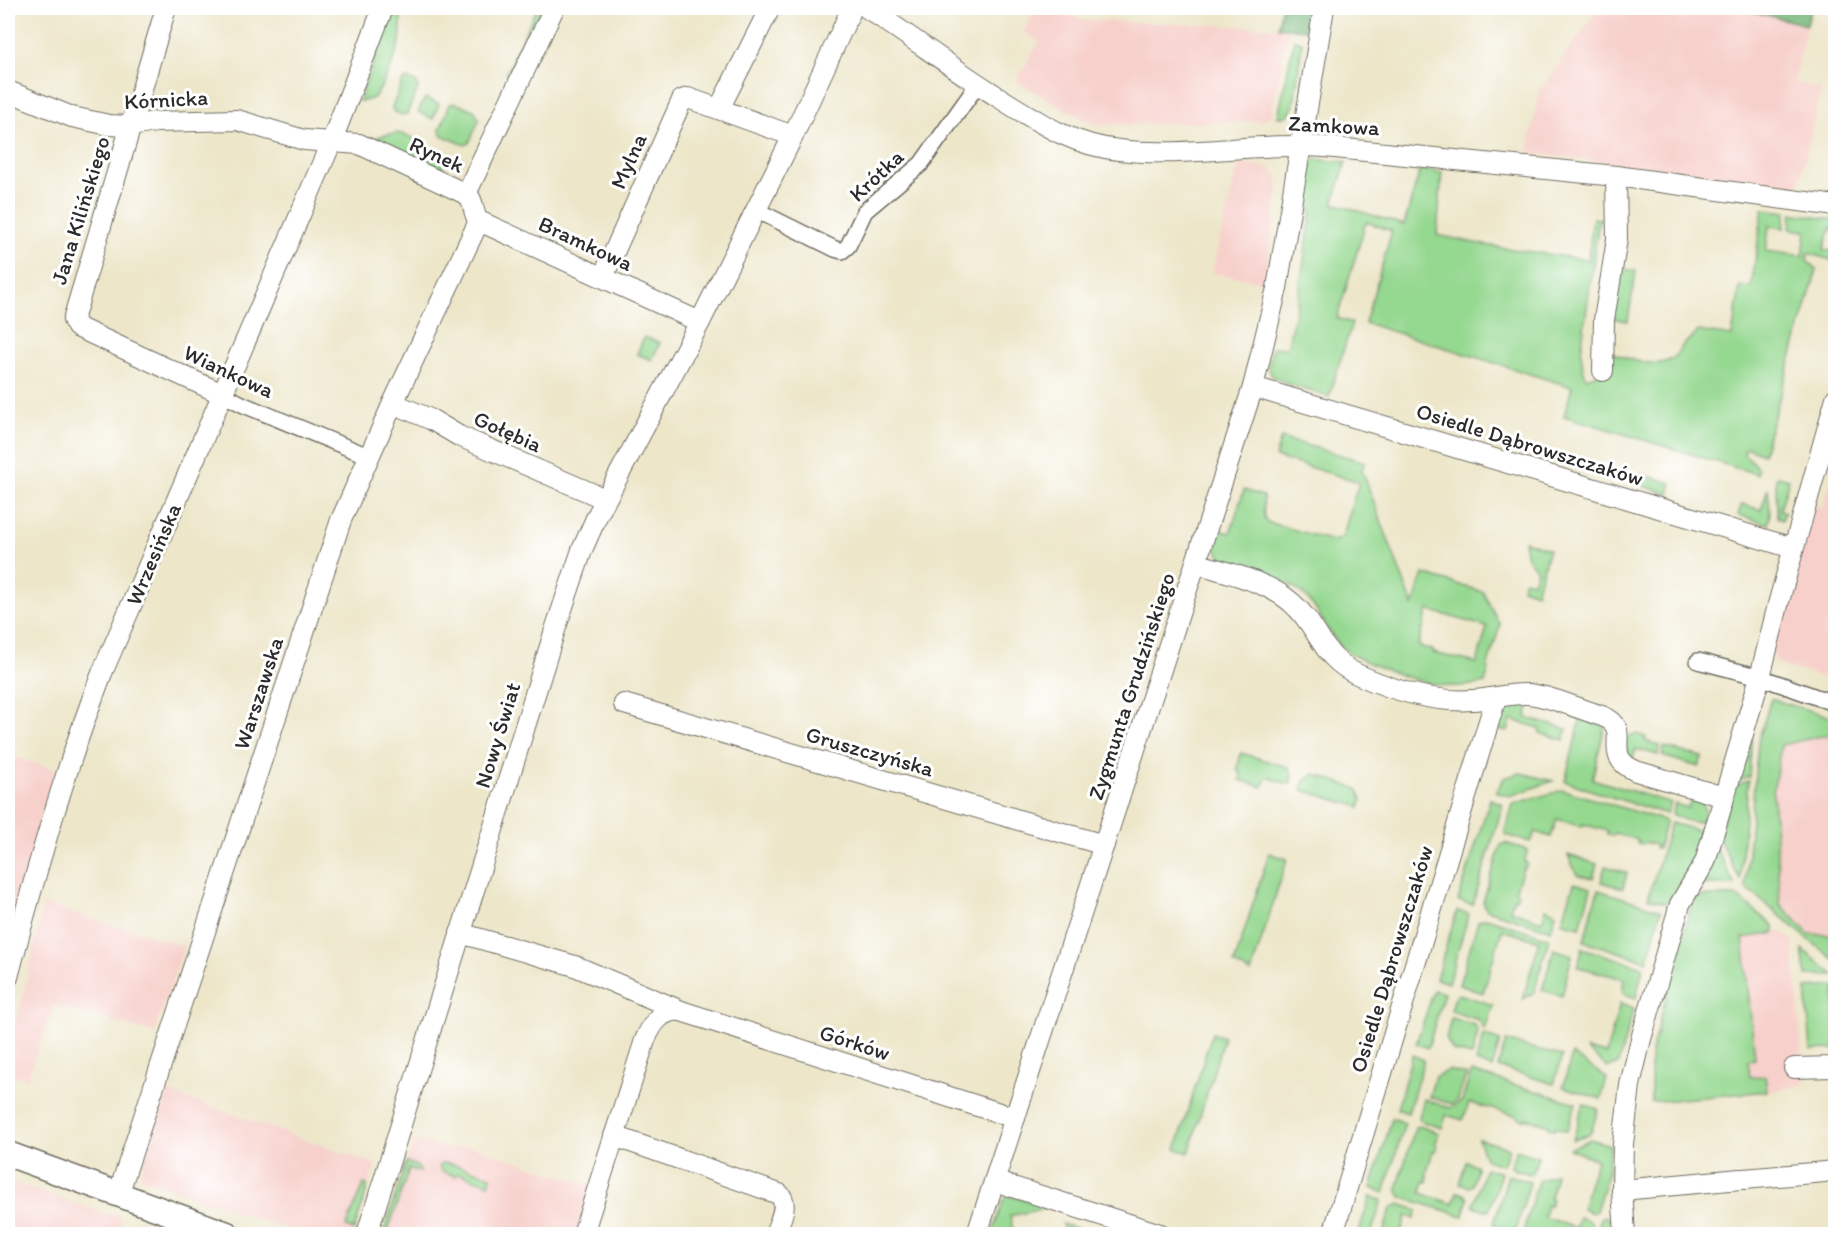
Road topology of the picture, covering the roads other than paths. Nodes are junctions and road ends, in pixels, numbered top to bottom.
1 (166, 8) edge
2 (383, 8) edge
3 (554, 8) edge
4 (770, 8) edge
5 (852, 8) edge
6 (867, 8) edge
7 (1324, 8) edge
8 (978, 84) junction
9 (8, 91) edge
10 (719, 109) junction
11 (130, 126) junction
12 (793, 136) junction
13 (331, 143) junction
14 (1302, 145) junction
15 (1616, 176) junction
16 (466, 194) junction
17 (1836, 206) edge
18 (756, 210) junction
19 (479, 221) junction
20 (603, 277) junction
21 (74, 322) joint
22 (700, 322) junction
23 (1603, 371) dead end
24 (1253, 387) junction
25 (222, 394) junction
26 (1836, 398) edge
27 (393, 403) junction
28 (368, 456) junction
29 (605, 499) junction
30 (1793, 548) junction
31 (1196, 563) junction
32 (1698, 661) dead end
33 (1760, 677) junction
34 (1496, 698) junction
35 (624, 704) dead end
36 (1836, 704) edge
37 (1724, 796) junction
38 (1104, 845) junction
39 (460, 933) junction
40 (8, 977) edge
41 (681, 1011) junction
42 (1836, 1067) edge
43 (1794, 1068) dead end
44 (1015, 1118) junction
45 (614, 1136) junction
46 (12, 1159) edge
47 (1836, 1171) edge
48 (994, 1181) junction
49 (1622, 1190) junction
50 (118, 1195) junction
51 (227, 1234) edge
52 (367, 1234) edge
53 (583, 1234) edge
54 (775, 1234) edge
55 (977, 1234) edge
56 (1160, 1234) edge
57 (1333, 1234) edge
58 (1625, 1234) edge

1 - 11 street, Jana Kilińskiego
2 - 13 street
3 - 16 street, Rynek
4 - 10 street
5 - 12 street, Nowy Świat
6 - 8 street, Zamkowa
7 - 14 street, Zygmunta Grudzińskiego
8 - 14 street, Zamkowa
8 - 18 street, Krótka
9 - 11 street, Kórnicka
10 - 12 street
10 - 20 street, Mylna
11 - 13 street, Kórnicka
11 - 21 street, Jana Kilińskiego
12 - 18 street, Nowy Świat
13 - 16 street, Rynek
13 - 25 street, Wrzesińska
14 - 15 street, Zamkowa
14 - 24 street, Zygmunta Grudzińskiego
15 - 17 street, Zamkowa
15 - 23 street
16 - 19 street
18 - 22 street, Nowy Świat
19 - 20 street, Bramkowa
19 - 27 street, Warszawska
20 - 22 street, Bramkowa
21 - 25 street, Wiankowa
22 - 29 street, Nowy Świat
24 - 30 street, Osiedle Dąbrowszczaków
24 - 31 street, Zygmunta Grudzińskiego
25 - 28 street, Wiankowa
25 - 40 street, Wrzesińska
26 - 30 street
27 - 28 street, Warszawska
27 - 29 street, Gołębia
28 - 50 street, Warszawska
29 - 39 street, Nowy Świat
30 - 33 street
31 - 34 street
31 - 38 street, Zygmunta Grudzińskiego
32 - 33 street
33 - 36 street
33 - 37 street
34 - 37 street
34 - 57 street, Osiedle Dąbrowszczaków
35 - 38 street, Gruszczyńska
37 - 49 street
38 - 44 street, Zygmunta Grudzińskiego
39 - 41 street, Górków
39 - 52 street, Nowy Świat
41 - 44 street, Górków
41 - 45 street
42 - 43 street
44 - 48 street, Zygmunta Grudzińskiego
45 - 53 street
45 - 54 street
46 - 50 street
47 - 49 street
48 - 55 street, Zygmunta Grudzińskiego
48 - 56 street
49 - 58 street
50 - 51 street

